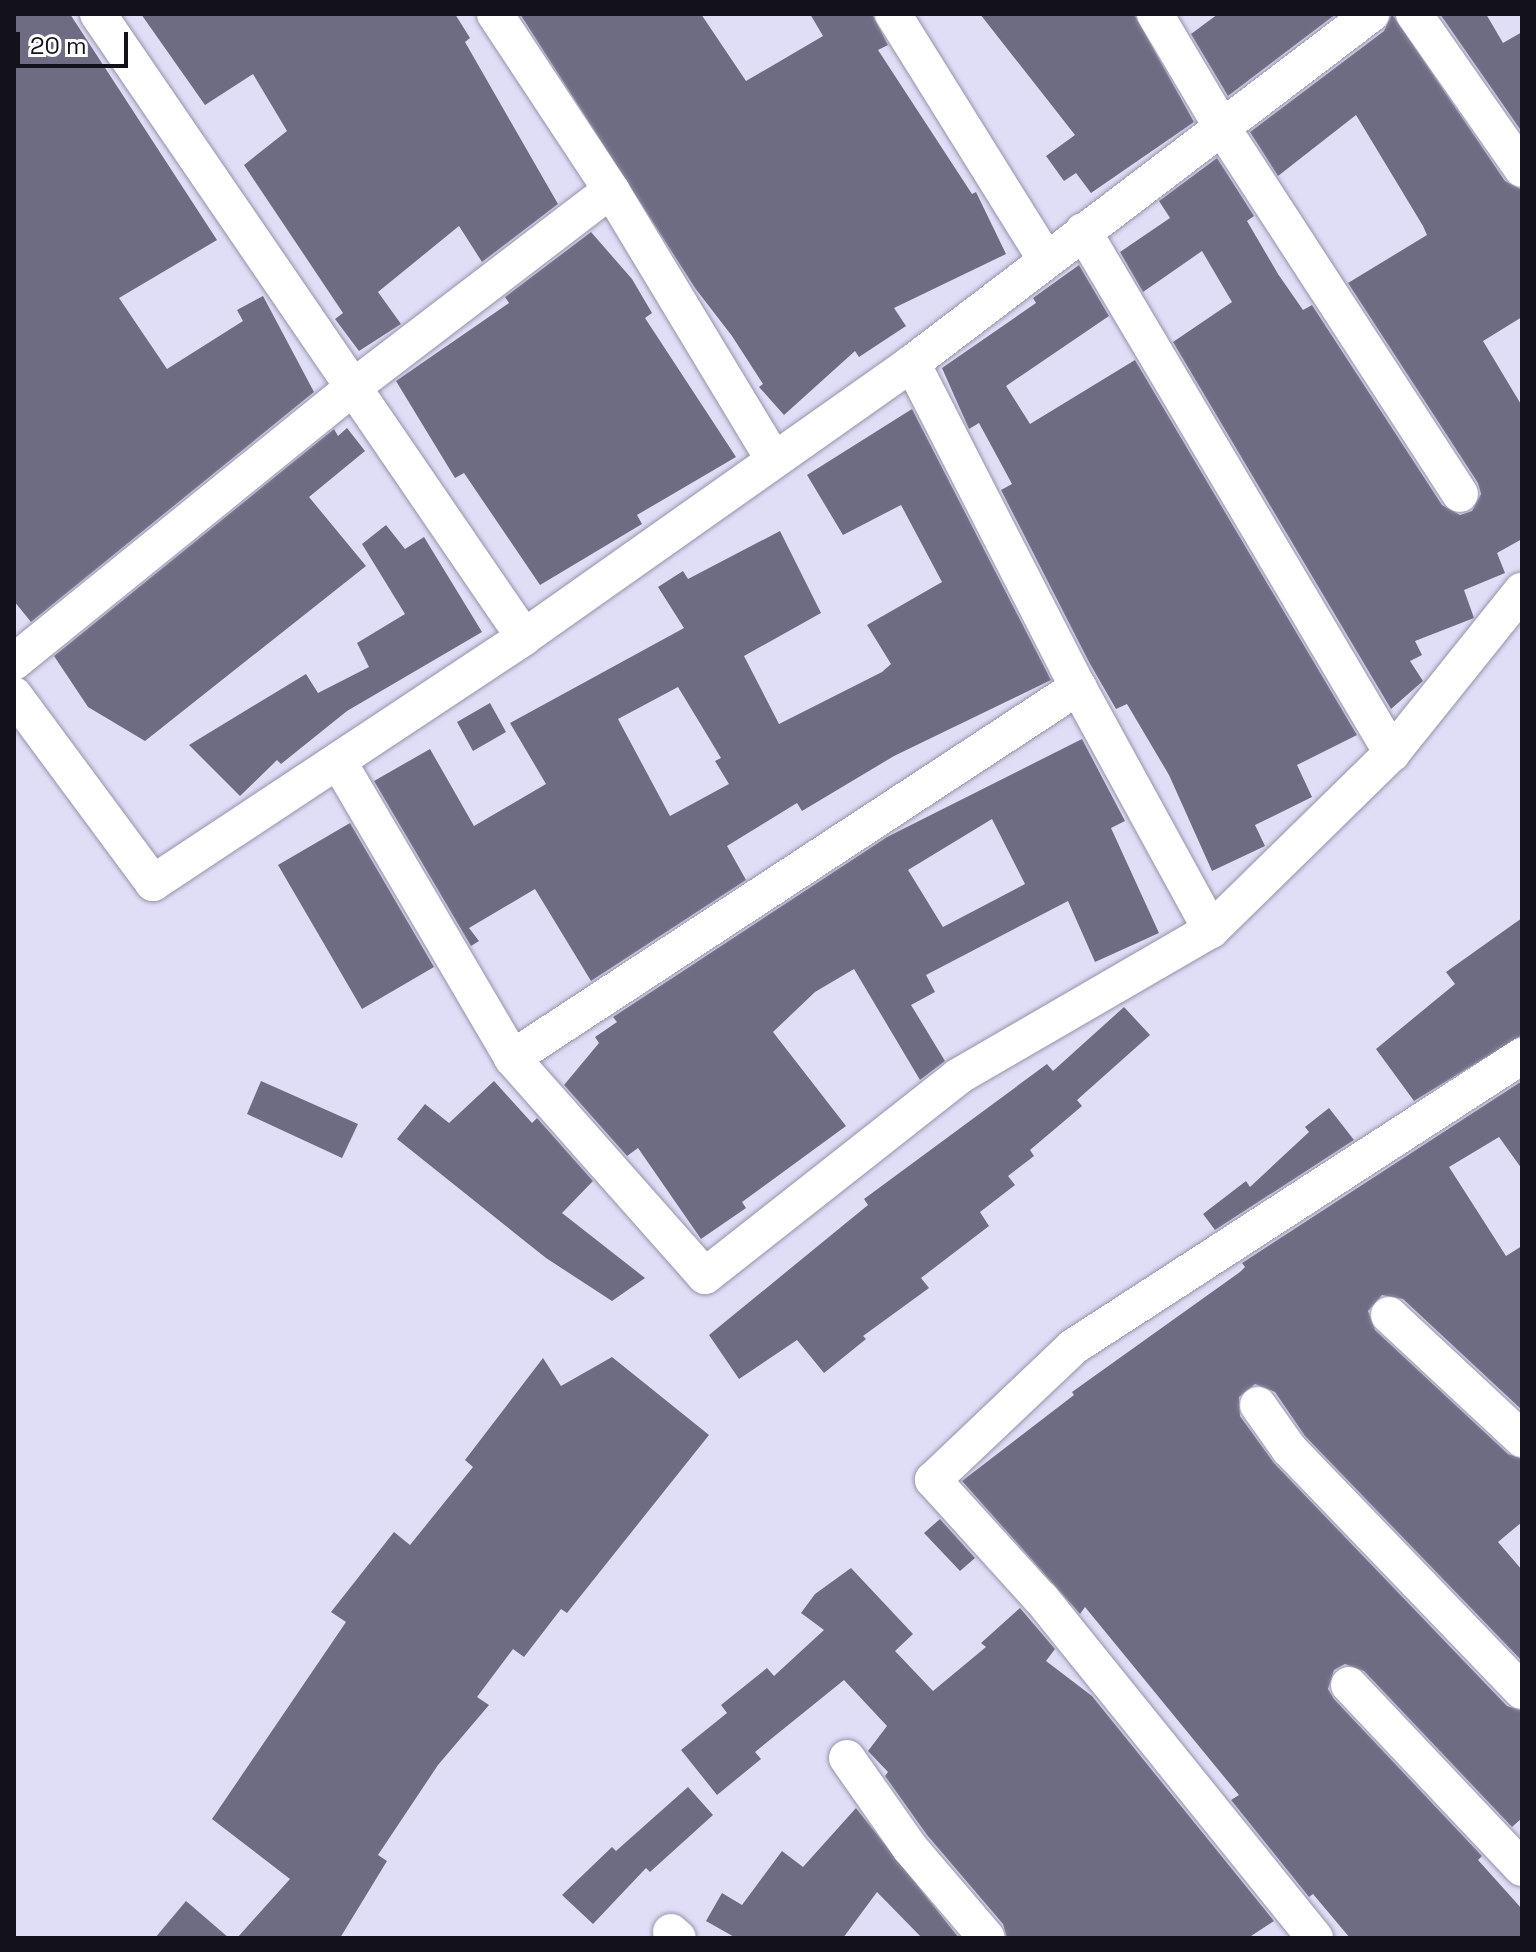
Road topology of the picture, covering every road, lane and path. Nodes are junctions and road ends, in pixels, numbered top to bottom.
1 (98, 14) edge
2 (495, 14) edge
3 (893, 14) edge
4 (1155, 14) edge
5 (1371, 14) edge
6 (1414, 14) edge
7 (1223, 129) junction
8 (1522, 169) edge
9 (611, 190) junction
10 (1083, 231) junction
11 (1045, 258) junction
12 (912, 363) junction
13 (352, 388) junction
14 (773, 459) junction
15 (1460, 494) dead end
16 (1522, 591) edge
17 (524, 637) junction
18 (14, 662) edge
19 (1078, 687) junction
20 (14, 695) edge
21 (1392, 753) junction
22 (338, 761) junction
23 (1211, 930) junction
24 (1522, 1056) edge
25 (512, 1058) junction
26 (1389, 1315) dead end
27 (1258, 1405) dead end
28 (1522, 1439) edge
29 (1349, 1685) dead end
30 (1522, 1691) edge
31 (847, 1758) dead end
32 (1522, 1868) edge
33 (987, 1938) edge
34 (1315, 1938) edge

1 - 13 street
2 - 9 street
3 - 11 street
4 - 7 street
5 - 7 street
6 - 8 street
7 - 10 street
7 - 15 street
9 - 13 street
9 - 14 street
10 - 11 street
10 - 21 street
11 - 12 street
12 - 14 street
12 - 19 street
13 - 17 street
13 - 18 street
14 - 17 street
16 - 21 street
17 - 22 street
19 - 23 street
19 - 25 street
20 - 22 street
21 - 23 street
22 - 25 street
23 - 25 street
24 - 34 street
26 - 28 street
27 - 30 street
29 - 32 street
31 - 33 street

